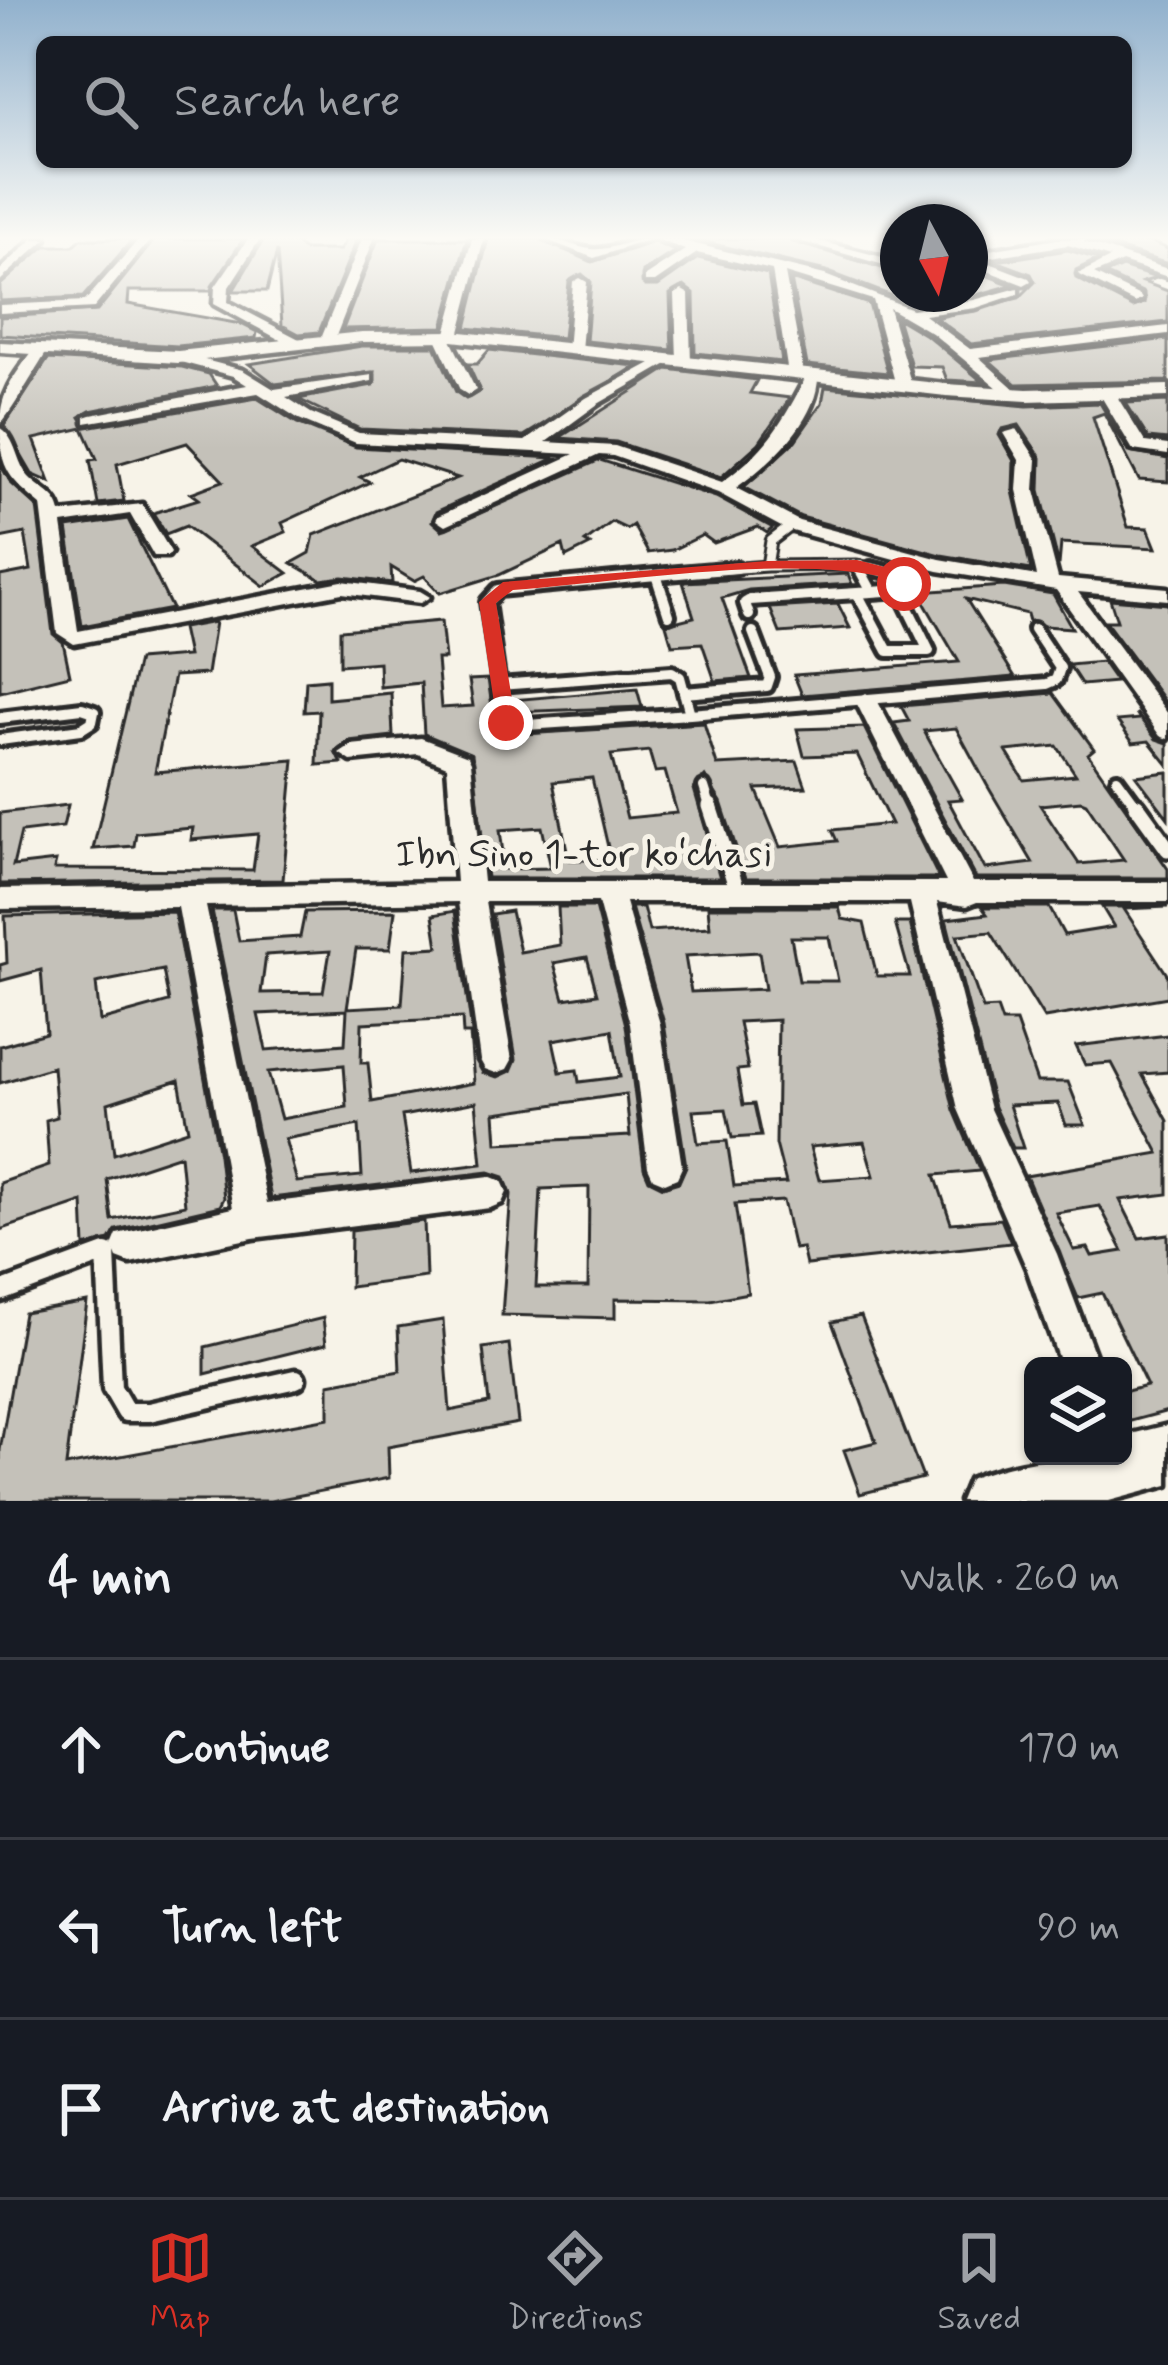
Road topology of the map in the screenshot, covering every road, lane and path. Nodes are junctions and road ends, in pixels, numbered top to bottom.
1 (230, 309) edge
2 (341, 309) edge
3 (456, 309) edge
4 (578, 309) edge
5 (680, 309) edge
6 (788, 309) edge
7 (883, 312) edge
8 (907, 312) edge
9 (925, 312) edge
10 (912, 314) junction
11 (1168, 330) edge
12 (447, 336) junction
13 (328, 341) junction
14 (300, 345) junction
15 (0, 347) edge
16 (43, 347) junction
17 (574, 350) junction
18 (967, 354) junction
19 (178, 357) junction
20 (674, 361) junction
21 (804, 375) junction
22 (367, 378) dead end
23 (904, 386) junction
24 (468, 390) dead end
25 (1168, 391) edge
26 (263, 392) junction
27 (1107, 393) junction
28 (1011, 394) junction
29 (0, 418) edge
30 (92, 421) dead end
31 (0, 433) edge
32 (1011, 433) dead end
33 (530, 447) junction
34 (601, 448) junction
35 (1168, 451) edge
36 (724, 490) junction
37 (56, 519) junction
38 (445, 520) dead end
39 (791, 525) junction
40 (160, 552) dead end
41 (915, 558) junction
42 (857, 565) junction
43 (767, 566) junction
44 (656, 575) junction
45 (898, 575) junction
46 (1055, 585) junction
47 (899, 590) junction
48 (872, 592) junction
49 (857, 593) junction
50 (1168, 595) edge
51 (420, 597) dead end
52 (669, 615) dead end
53 (749, 615) dead end
54 (1034, 629) dead end
55 (753, 632) dead end
56 (499, 685) junction
57 (684, 693) junction
58 (866, 700) junction
59 (690, 714) junction
60 (0, 718) edge
61 (1168, 731) edge
62 (0, 740) edge
63 (351, 753) dead end
64 (1117, 779) dead end
65 (704, 788) dead end
66 (1168, 849) edge
67 (470, 892) junction
68 (1168, 892) edge
69 (609, 893) junction
70 (738, 895) junction
71 (922, 896) junction
72 (967, 896) junction
73 (190, 897) junction
74 (0, 899) edge
75 (496, 1060) dead end
76 (665, 1168) dead end
77 (490, 1192) dead end
78 (253, 1221) junction
79 (130, 1246) dead end
80 (0, 1292) edge
81 (1077, 1357) edge
82 (296, 1379) dead end
83 (1132, 1470) edge
84 (991, 1501) edge

1 - 14 street
2 - 13 street
3 - 12 street
4 - 17 street
5 - 20 street
6 - 21 street
7 - 23 street
8 - 10 street
9 - 10 street
10 - 18 street
11 - 18 street
12 - 13 street
12 - 17 street
12 - 24 street
13 - 14 street
14 - 19 street
15 - 16 street
16 - 19 street
16 - 29 street
17 - 20 street
18 - 28 street
19 - 26 street
20 - 21 street
20 - 33 street
21 - 23 street
21 - 36 street
22 - 26 street
23 - 28 street
25 - 27 street
26 - 30 street
26 - 33 street
27 - 28 street
27 - 35 street
31 - 37 street
32 - 46 street
33 - 34 street
34 - 36 street
34 - 38 street
36 - 39 street
37 - 40 street
37 - 51 street
39 - 41 street
39 - 43 lane
41 - 45 lane
41 - 46 street
42 - 43 lane
42 - 45 lane
42 - 48 lane
43 - 44 lane
44 - 52 lane
44 - 56 lane
45 - 47 lane
46 - 50 street
46 - 61 street
47 - 48 lane
47 - 49 lane
48 - 49 lane
49 - 53 lane
54 - 58 lane
55 - 57 lane
56 - 57 lane
56 - 59 lane
57 - 59 lane
58 - 59 lane
58 - 72 street
60 - 62 lane
63 - 67 street
64 - 66 lane
65 - 70 lane
67 - 69 street, Ibn Sino 1-tor koʻchasi
67 - 73 street, Ibn Sino 1-tor koʻchasi
67 - 75 street
68 - 72 street, Ibn Sino 1-tor koʻchasi
69 - 70 street, Ibn Sino 1-tor koʻchasi
69 - 76 street
70 - 71 street, Ibn Sino 1-tor koʻchasi
71 - 72 street, Ibn Sino 1-tor koʻchasi
71 - 81 street
73 - 74 street, Ibn Sino 1-tor koʻchasi
73 - 78 street
77 - 78 street
78 - 79 street
80 - 82 lane
83 - 84 main road

